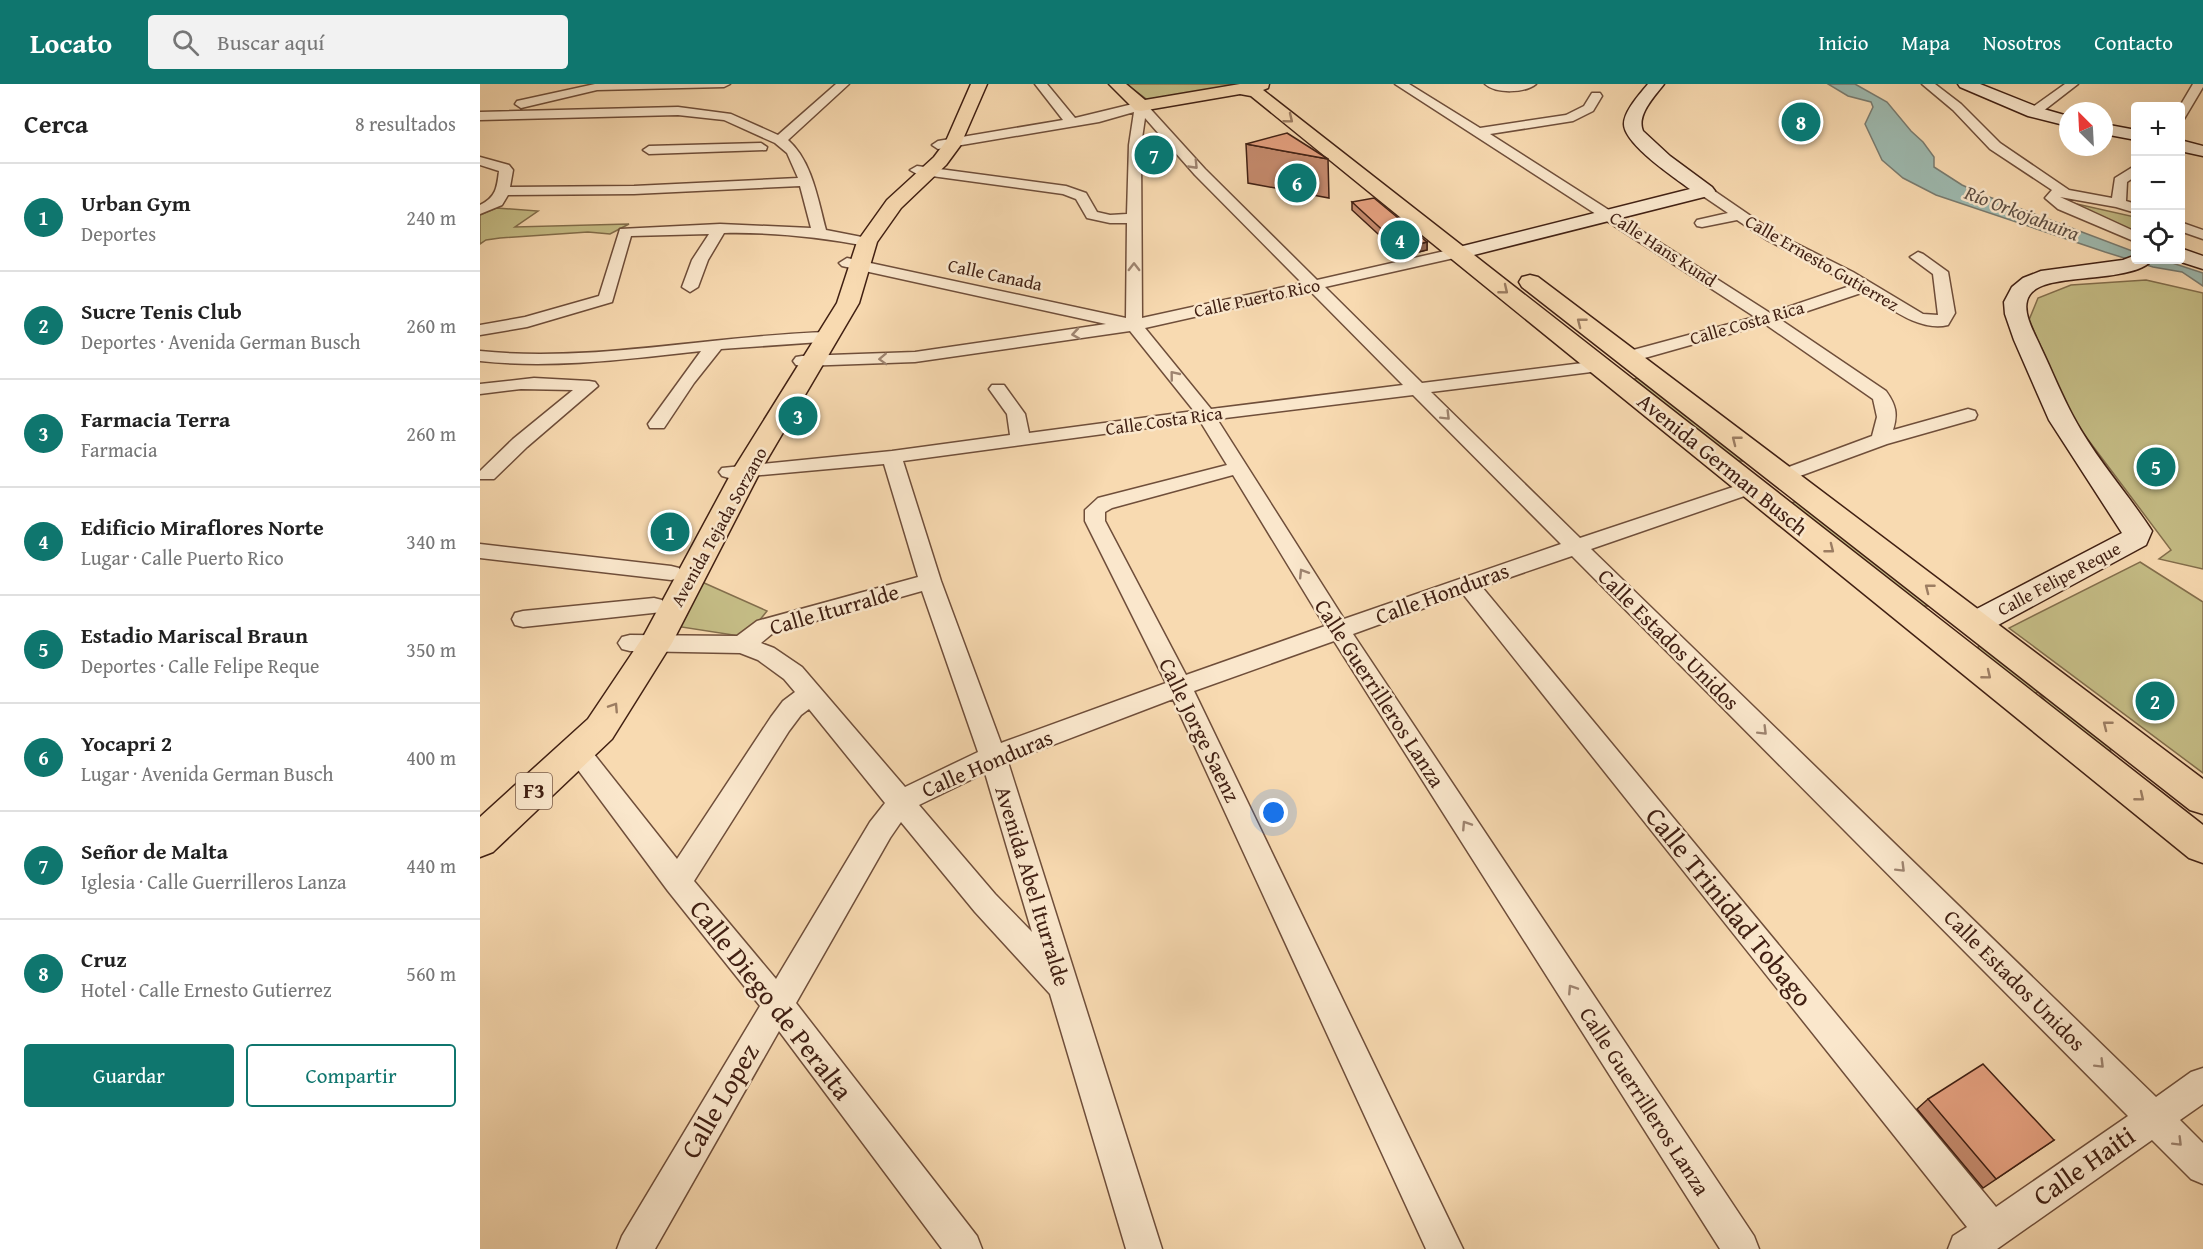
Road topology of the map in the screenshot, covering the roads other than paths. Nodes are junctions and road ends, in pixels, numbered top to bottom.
1 (582, 84) edge
2 (724, 84) edge
3 (843, 84) edge
4 (967, 84) edge
5 (979, 84) edge
6 (1041, 84) edge
7 (1117, 84) edge
8 (1401, 84) edge
9 (1491, 84) edge
10 (1530, 84) edge
11 (1656, 84) edge
12 (1928, 84) edge
13 (1966, 84) edge
14 (2072, 84) edge
15 (2198, 84) edge
16 (2203, 85) edge
17 (1276, 86) edge
18 (1241, 89) junction
19 (1596, 96) dead end
20 (510, 105) junction
21 (1141, 106) junction
22 (2185, 108) edge
23 (2034, 112) junction
24 (480, 115) edge
25 (2059, 119) edge
26 (1072, 123) junction
27 (2113, 131) edge
28 (1479, 132) junction
29 (2131, 134) edge
30 (771, 141) junction
31 (1170, 141) junction
32 (946, 144) junction
33 (1135, 145) junction
34 (649, 150) dead end
35 (480, 161) edge
36 (923, 171) junction
37 (2131, 173) edge
38 (806, 182) junction
39 (721, 186) junction
40 (503, 191) junction
41 (1705, 191) junction
42 (2065, 193) junction
43 (2119, 203) junction
44 (2131, 207) edge
45 (480, 210) edge
46 (1739, 215) junction
47 (1613, 216) junction
48 (1133, 218) junction
49 (1702, 223) dead end
50 (720, 228) junction
51 (2185, 228) edge
52 (1464, 231) dead end
53 (820, 233) junction
54 (2131, 235) edge
55 (2203, 235) edge
56 (1484, 247) junction
57 (858, 252) junction
58 (1458, 253) junction
59 (1918, 257) dead end
60 (2131, 264) edge
61 (1317, 285) junction
62 (1866, 286) junction
63 (690, 287) dead end
64 (1770, 318) junction
65 (1134, 325) junction
66 (480, 330) edge
67 (715, 345) junction
68 (816, 349) junction
69 (480, 356) edge
70 (1628, 357) junction
71 (1599, 366) junction
72 (1418, 387) junction
73 (480, 389) edge
74 (998, 389) dead end
75 (1205, 415) junction
76 (1968, 415) dead end
77 (657, 424) dead end
78 (1880, 440) junction
79 (1021, 441) junction
80 (892, 457) junction
81 (1237, 468) junction
82 (738, 471) junction
83 (487, 475) dead end
84 (1782, 476) junction
85 (1752, 487) junction
86 (1575, 546) junction
87 (480, 551) edge
88 (671, 573) junction
89 (930, 581) junction
90 (1467, 584) junction
91 (654, 606) junction
92 (523, 619) dead end
93 (1976, 623) junction
94 (1339, 630) junction
95 (1942, 638) junction
96 (630, 643) junction
97 (656, 643) junction
98 (742, 645) junction
99 (1180, 687) junction
100 (812, 693) junction
101 (577, 752) junction
102 (993, 757) junction
103 (2203, 799) edge
104 (902, 801) junction
105 (484, 833) edge
106 (2203, 847) edge
107 (678, 882) junction
108 (1064, 987) junction
109 (777, 1003) junction
110 (2203, 1084) edge
111 (2154, 1118) junction
112 (2203, 1167) edge
113 (1979, 1239) edge
114 (635, 1249) edge
115 (964, 1249) edge
116 (1144, 1249) edge
117 (1445, 1249) edge
118 (1741, 1249) edge

1 - 20 street
2 - 20 street
3 - 30 street
4 - 32 main road, Avenida Tejada Sorzano / F3
5 - 32 main road, Avenida Tejada Sorzano / F3
6 - 26 street
7 - 21 main road
8 - 28 street, Calle Hans Kund
9 - 10 street
11 - 41 main road, Calle Ernesto Gutierrez
12 - 42 street
13 - 23 main road
14 - 23 street
15 - 16 street
15 - 22 street
17 - 18 main road
18 - 21 main road
18 -> 58 main road, Avenida German Busch
19 - 28 street
20 - 24 street
21 - 26 street
21 - 31 street, Calle Estados Unidos
21 - 33 street
23 - 25 main road
24 - 30 street
26 - 32 street
27 - 29 main road
28 - 47 street, Calle Hans Kund
30 - 34 street
30 - 38 street
30 - 39 street
31 - 33 street
31 -> 61 street, Calle Estados Unidos
32 - 36 main road, Avenida Tejada Sorzano / F3
33 - 48 street
35 - 40 street
36 - 48 street
36 - 57 main road, Avenida Tejada Sorzano / F3
37 - 43 street
38 - 39 street
38 - 53 street
39 - 40 street
40 - 45 street
41 - 46 street, Calle Ernesto Gutierrez
41 - 47 main road, Calle Puerto Rico
42 - 43 street
42 - 54 street
43 - 44 street
46 - 49 street
46 - 62 street, Calle Ernesto Gutierrez
47 - 56 main road, Calle Puerto Rico
47 - 64 street, Calle Hans Kund
65 -> 48 street
50 - 53 street, Calle Canada
50 - 63 street
50 - 66 street, Calle Canada
51 - 55 street
52 - 56 main road, Avenida German Busch
53 - 57 street, Calle Canada
56 - 58 main road, Calle Puerto Rico
70 -> 56 main road, Avenida German Busch
57 - 65 street, Calle Canada
57 - 68 main road, Avenida Tejada Sorzano / F3
58 - 61 street, Calle Puerto Rico
58 -> 71 main road, Avenida German Busch
59 - 62 street, Calle Ernesto Gutierrez
60 - 93 main road, Calle Felipe Reque
61 - 65 street, Calle Puerto Rico
61 - 72 street, Calle Estados Unidos
62 - 64 street, Calle Costa Rica
64 - 70 street, Calle Costa Rica
64 - 78 street, Calle Hans Kund
65 -> 68 street, Calle Puerto Rico
75 -> 65 street, Calle Guerrilleros Lanza
67 - 68 street, Calle Puerto Rico
67 - 69 street, Calle Puerto Rico
67 - 77 street
68 - 82 main road, Avenida Tejada Sorzano / F3
70 - 71 main road
84 -> 70 main road, Avenida German Busch
71 - 72 street, Calle Costa Rica
71 - 85 main road, Avenida German Busch
72 - 75 street, Calle Costa Rica
72 -> 86 street, Calle Estados Unidos
73 - 83 street
74 - 79 street
75 - 79 street, Calle Costa Rica
75 - 81 street, Calle Guerrilleros Lanza
76 - 78 street
78 - 84 street
79 - 80 street, Calle Costa Rica
80 - 82 street, Calle Costa Rica
80 - 89 street, Avenida Abel Iturralde
94 -> 81 street, Calle Guerrilleros Lanza
81 - 99 street, Calle Jorge Saenz
82 - 88 main road, Avenida Tejada Sorzano / F3
82 - 97 main road, Avenida Tejada Sorzano / F3
84 - 85 main road
93 -> 84 main road, Avenida German Busch
85 - 86 street, Calle Honduras
85 -> 95 main road, Avenida German Busch
86 - 90 street, Calle Honduras
86 -> 111 street, Calle Estados Unidos
87 - 88 street
88 - 91 main road, Avenida Tejada Sorzano / F3
89 - 98 street, Calle Iturralde
89 - 102 street, Avenida Abel Iturralde
90 - 94 street, Calle Honduras
90 - 113 street, Calle Trinidad Tobago
91 - 92 street
91 - 96 main road, Avenida Tejada Sorzano / F3
93 - 95 main road
103 -> 93 main road, Avenida German Busch
94 - 99 street, Calle Honduras
118 -> 94 street, Calle Guerrilleros Lanza
95 -> 106 main road, Avenida German Busch
96 - 97 street
96 - 101 main road, Avenida Tejada Sorzano / F3
97 - 98 street
101 -> 97 main road, Avenida Tejada Sorzano / F3
98 - 100 street
99 - 102 street, Calle Honduras
99 - 117 street, Calle Jorge Saenz
100 - 104 street
100 - 107 street
101 - 105 main road, Avenida Tejada Sorzano / F3
101 - 107 street, Calle Diego de Peralta
102 - 104 street, Calle Honduras
102 - 108 street, Avenida Abel Iturralde
104 - 108 street
104 - 109 street, Calle Lopez
107 - 109 street, Calle Diego de Peralta
108 - 116 street, Avenida Abel Iturralde
109 - 114 street, Calle Lopez
109 - 115 street, Calle Diego de Peralta
110 - 111 street, Calle Haiti
111 -> 112 street, Calle Estados Unidos
111 - 113 street, Calle Haiti

